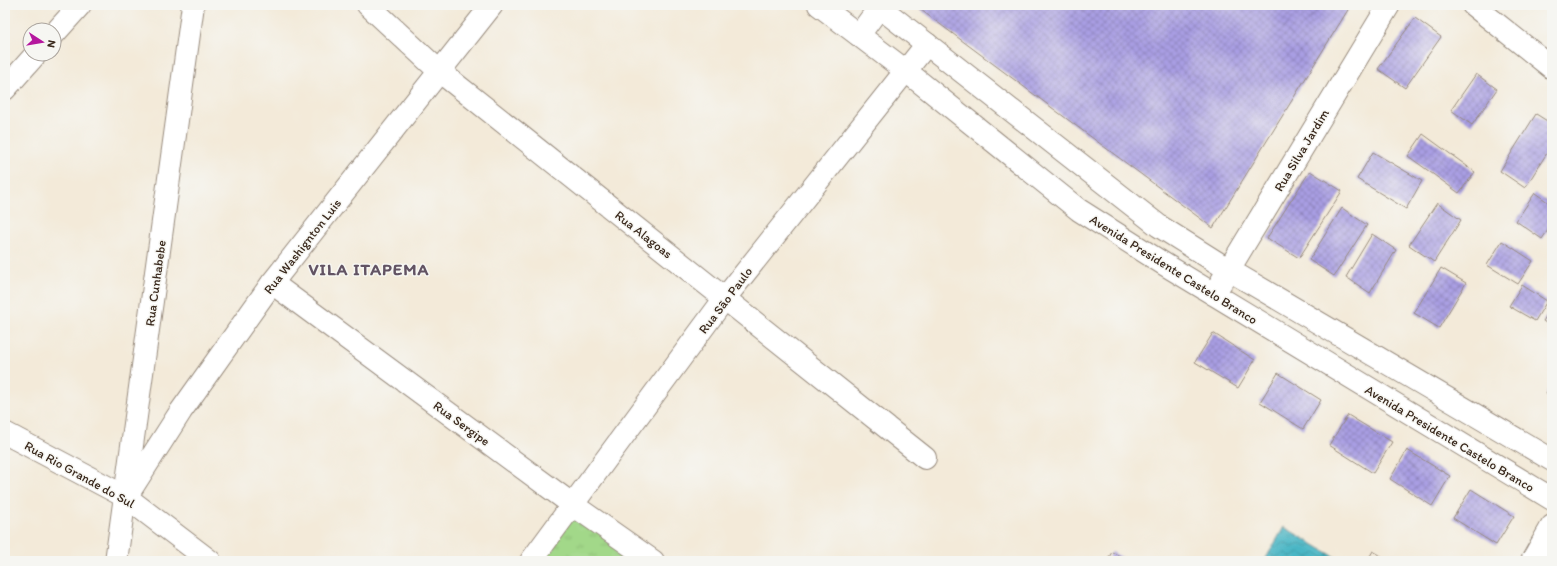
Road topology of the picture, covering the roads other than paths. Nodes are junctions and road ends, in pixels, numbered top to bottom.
1 (80, 5) edge
2 (193, 5) edge
3 (368, 5) edge
4 (492, 5) edge
5 (819, 5) edge
6 (1389, 5) edge
7 (1474, 5) edge
8 (879, 6) edge
9 (62, 25) edge
10 (859, 35) junction
11 (927, 44) junction
12 (29, 62) edge
13 (1552, 68) edge
14 (439, 71) junction
15 (906, 71) junction
16 (5, 89) edge
17 (1228, 270) junction
18 (272, 283) junction
19 (1214, 294) junction
20 (725, 298) junction
21 (5, 433) edge
22 (925, 458) dead end
23 (1552, 460) edge
24 (126, 497) junction
25 (1552, 499) edge
26 (573, 505) junction
27 (1552, 526) edge
28 (116, 561) edge
29 (210, 561) edge
30 (531, 561) edge
31 (653, 561) edge
32 (1532, 561) edge

1 - 9 street
2 - 24 street, Rua Cunhabebe
3 - 14 street, Rua Alagoas
4 - 14 street, Rua Washignton Luis
5 - 10 street, Avenida Presidente Castelo Branco
6 - 17 street, Rua Silva Jardim
7 - 13 street
8 - 10 street
8 - 11 street
10 - 15 street, Avenida Presidente Castelo Branco
11 - 15 street, Rua São Paulo
11 - 17 street
12 - 16 street
14 - 18 street, Rua Washignton Luis
14 - 20 street, Rua Alagoas
15 - 19 street, Avenida Presidente Castelo Branco
15 - 20 street, Rua São Paulo
17 - 19 street, Rua Silva Jardim
17 - 23 street
18 - 24 street, Rua Washignton Luis
18 - 26 street, Rua Sergipe
19 - 25 street, Avenida Presidente Castelo Branco
20 - 22 street, Rua Alagoas
20 - 26 street, Rua São Paulo
21 - 24 street, Rua Rio Grande do Sul
24 - 28 street, Rua Cunhabebe
24 - 29 street, Rua Rio Grande do Sul
26 - 30 street, Rua São Paulo
26 - 31 street, Rua Sergipe
27 - 32 street

